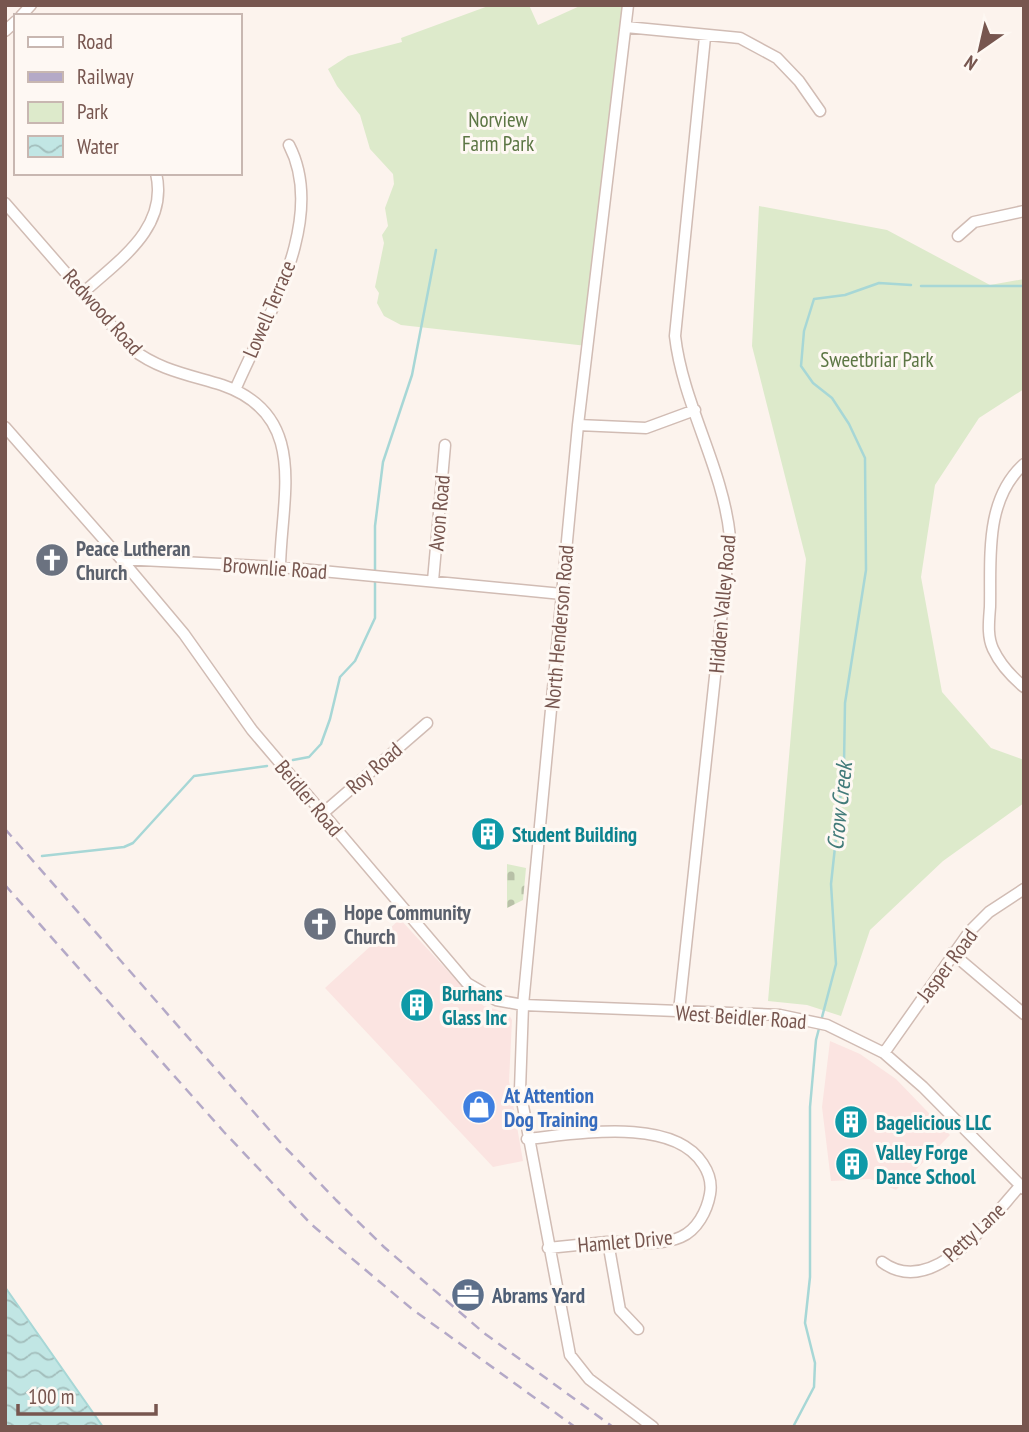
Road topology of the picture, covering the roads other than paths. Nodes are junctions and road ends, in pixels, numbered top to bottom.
1 (628, 5) edge
2 (626, 27) junction
3 (705, 37) junction
4 (820, 111) dead end
5 (289, 145) dead end
6 (156, 175) edge
7 (5, 203) edge
8 (1024, 211) edge
9 (958, 236) dead end
10 (84, 292) junction
11 (235, 390) junction
12 (695, 410) junction
13 (578, 425) junction
14 (5, 427) edge
15 (445, 446) dead end
16 (1024, 464) edge
17 (121, 559) junction
18 (280, 567) junction
19 (433, 581) junction
20 (562, 594) junction
21 (1024, 687) edge
22 (427, 723) dead end
23 (322, 814) junction
24 (1024, 889) edge
25 (952, 953) junction
26 (523, 1005) junction
27 (679, 1011) junction
28 (1024, 1014) edge
29 (884, 1054) junction
30 (527, 1139) junction
31 (1022, 1188) edge
32 (608, 1242) junction
33 (548, 1248) junction
34 (882, 1262) dead end
35 (638, 1329) dead end
36 (653, 1427) edge

1 - 2 street, North Henderson Road
2 - 3 street
2 - 13 street, North Henderson Road
3 - 4 street
3 - 12 street, Hidden Valley Road
5 - 11 street, Lowell Terrace
6 - 10 street
7 - 10 street, Redwood Road
8 - 9 street
10 - 11 street, Redwood Road
11 - 18 street, Redwood Road
12 - 13 street
12 - 27 street, Hidden Valley Road
13 - 20 street, North Henderson Road
14 - 17 street
15 - 19 street, Avon Road
16 - 21 street
17 - 18 street, Brownlie Road
17 - 23 street, Beidler Road
18 - 19 street, Brownlie Road
19 - 20 street, Brownlie Road
20 - 26 street, North Henderson Road
22 - 23 street, Roy Road
23 - 26 street, Beidler Road
24 - 25 street, Jasper Road
25 - 28 street
25 - 29 street, Jasper Road
26 - 27 street, West Beidler Road
26 - 30 street, North Henderson Road
27 - 29 street, West Beidler Road
29 - 31 street, West Beidler Road
30 - 32 street, Hamlet Drive
30 - 33 street, North Henderson Road
31 - 34 street, Petty Lane
32 - 33 street, Hamlet Drive
32 - 35 street
33 - 36 street, North Henderson Road

